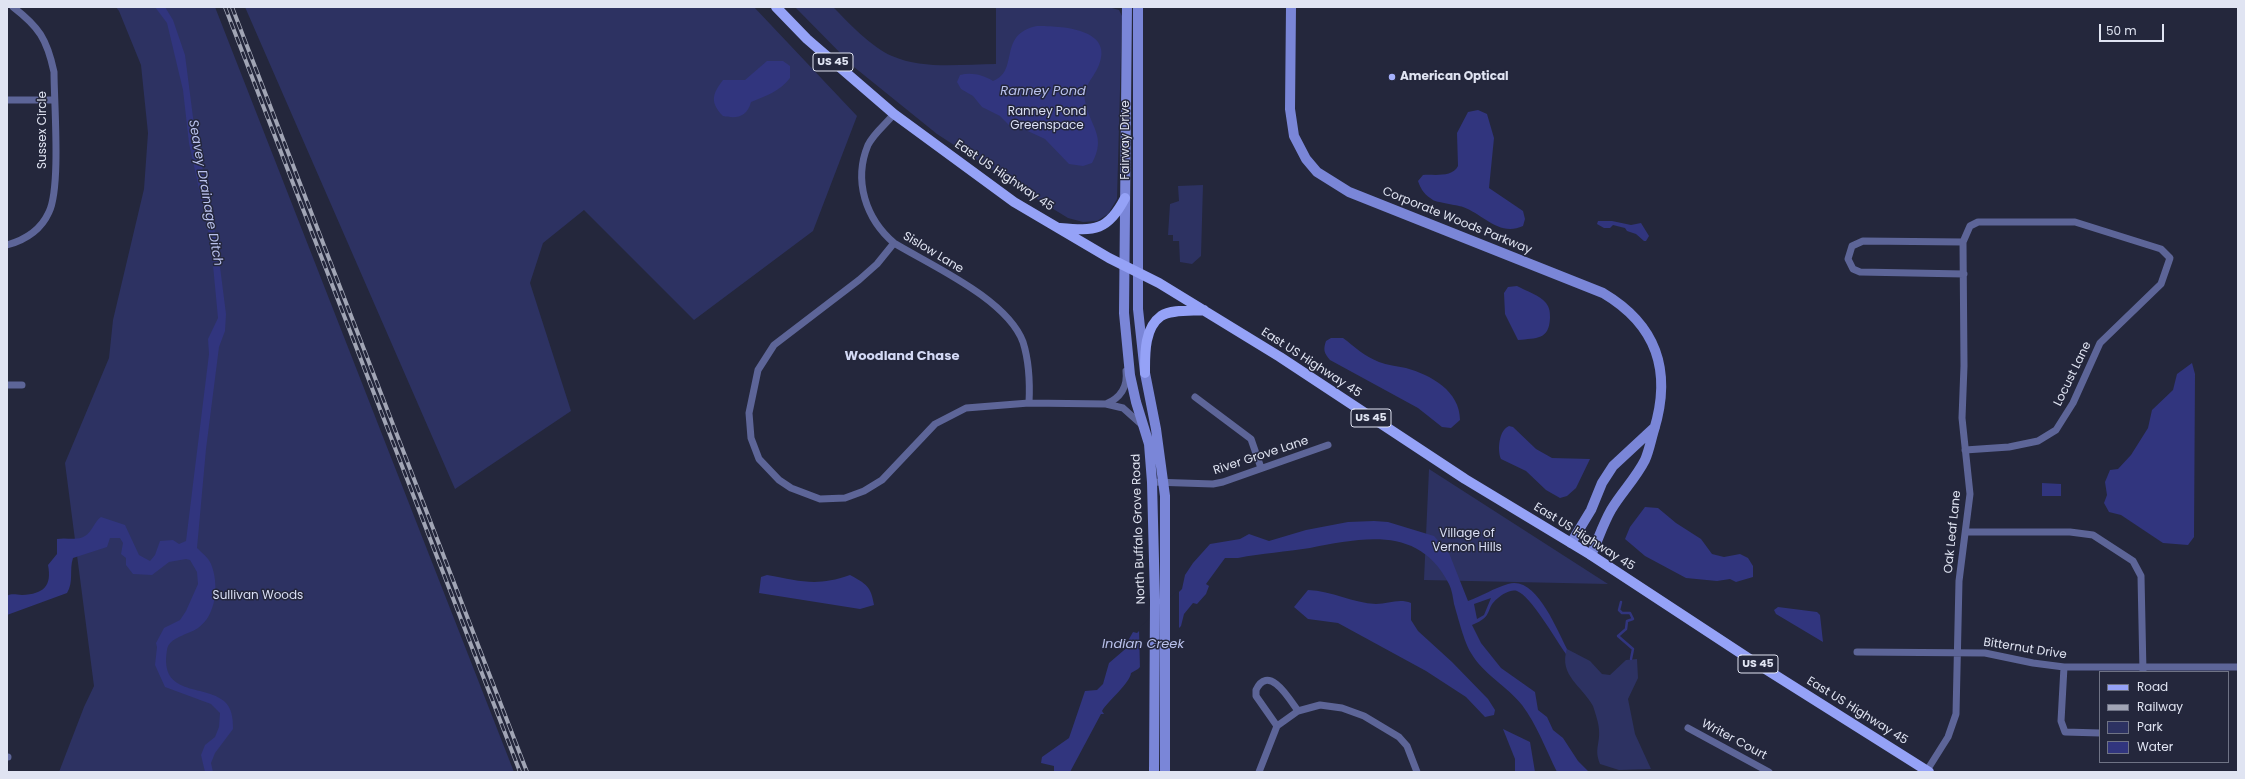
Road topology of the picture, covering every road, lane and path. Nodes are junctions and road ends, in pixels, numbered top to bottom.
1 (12, 7) edge
2 (776, 7) edge
3 (1127, 7) edge
4 (1138, 7) edge
5 (1290, 7) edge
6 (7, 100) edge
7 (54, 100) junction
8 (894, 114) junction
9 (1125, 198) junction
10 (1058, 228) junction
11 (1963, 242) junction
12 (894, 243) junction
13 (7, 245) edge
14 (1124, 265) junction
15 (1138, 272) junction
16 (1964, 274) junction
17 (1204, 310) junction
18 (1126, 328) junction
19 (1144, 373) junction
20 (7, 385) edge
21 (22, 385) dead end
22 (1195, 397) dead end
23 (1029, 403) junction
24 (1106, 404) junction
25 (1655, 427) junction
26 (1146, 430) junction
27 (1328, 445) dead end
28 (1966, 450) junction
29 (1261, 468) junction
30 (1152, 482) junction
31 (1164, 483) junction
32 (1966, 532) junction
33 (1571, 543) junction
34 (1591, 555) junction
35 (1857, 652) dead end
36 (1958, 653) junction
37 (2064, 667) junction
38 (2238, 667) edge
39 (2143, 669) edge
40 (1298, 711) junction
41 (1277, 726) junction
42 (1688, 728) dead end
43 (2099, 733) edge
44 (1154, 772) edge
45 (1165, 772) edge
46 (1259, 772) edge
47 (1417, 772) edge
48 (1769, 772) edge
49 (1928, 772) edge

1 - 7 street, Sussex Circle
2 - 8 main road, East US Highway 45 / US 45
3 - 9 main road, Fairway Drive
4 - 15 main road, Fairway Drive
5 - 25 main road, Corporate Woods Parkway
6 - 7 street
7 - 13 street, Sussex Circle
8 - 10 main road, East US Highway 45 / US 45
8 - 12 street, Sislow Lane
9 - 10 main road
9 - 14 main road, Fairway Drive
10 - 14 main road, East US Highway 45 / US 45
11 - 16 street, Oak Leaf Lane
11 - 16 street
11 - 28 street, Locust Lane
12 - 23 street, Sislow Lane
12 - 23 street
14 - 15 main road, East US Highway 45 / US 45
14 - 18 main road, North Buffalo Grove Road
15 - 17 main road, East US Highway 45 / US 45
15 - 19 main road, North Buffalo Grove Road
16 - 28 street, Oak Leaf Lane
17 - 19 main road
17 - 33 main road, East US Highway 45 / US 45
18 - 24 street
18 - 26 main road, North Buffalo Grove Road
19 - 31 main road, North Buffalo Grove Road
20 - 21 street
22 - 29 street
23 - 24 street
24 - 26 street
25 - 33 main road, Corporate Woods Parkway
25 - 34 main road, Corporate Woods Parkway
26 - 30 main road, North Buffalo Grove Road
27 - 29 street, River Grove Lane
28 - 32 street, Oak Leaf Lane
29 - 31 street, River Grove Lane
30 - 31 street, River Grove Lane
30 - 44 main road, North Buffalo Grove Road
31 - 45 main road, North Buffalo Grove Road
32 - 36 street, Oak Leaf Lane
32 - 39 street
33 - 34 main road, East US Highway 45 / US 45
34 - 49 main road, East US Highway 45 / US 45
35 - 36 street, Bitternut Drive
36 - 37 street, Bitternut Drive
36 - 49 street, Oak Leaf Lane
37 - 39 street, Bitternut Drive
37 - 43 street
38 - 39 street, Bitternut Drive
40 - 41 street
40 - 41 street
40 - 47 street
41 - 46 street
42 - 48 street, Writer Court

